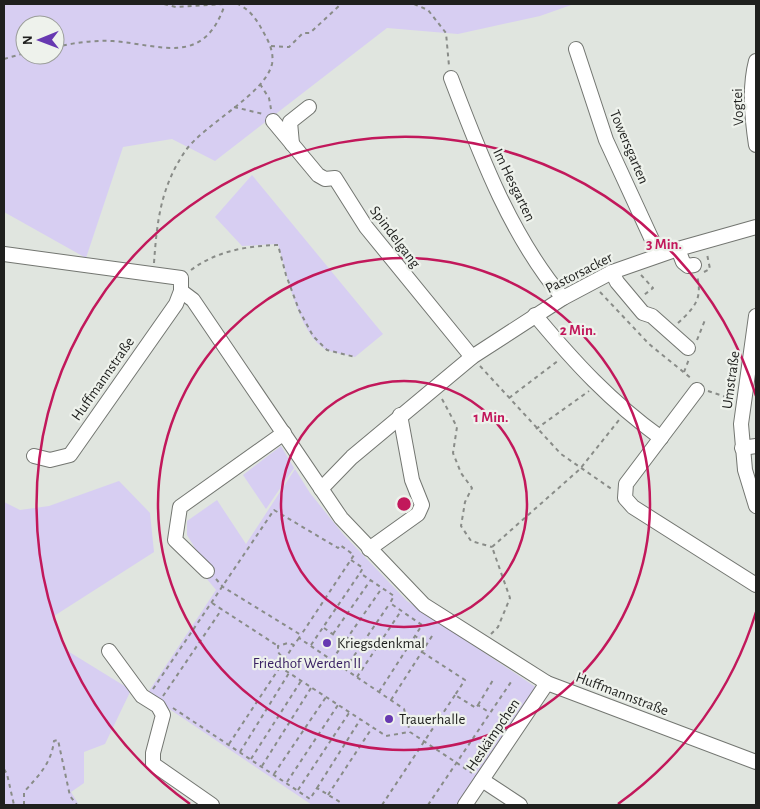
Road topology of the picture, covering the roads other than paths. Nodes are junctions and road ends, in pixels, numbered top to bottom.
1 (576, 49) dead end
2 (756, 65) edge
3 (451, 78) road end
4 (309, 107) dead end
5 (273, 120) road end
6 (292, 144) junction
7 (756, 145) edge
8 (756, 227) edge
9 (678, 249) junction
10 (4, 254) edge
11 (660, 255) junction
12 (700, 270) road end
13 (612, 272) junction
14 (181, 284) junction
15 (563, 298) junction
16 (535, 315) junction
17 (756, 316) edge
18 (688, 348) dead end
19 (472, 357) junction
20 (700, 388) road end
21 (400, 415) junction
22 (284, 433) junction
23 (661, 438) junction
24 (756, 446) edge
25 (742, 448) junction
26 (34, 456) dead end
27 (321, 489) junction
28 (756, 506) edge
29 (369, 549) junction
30 (207, 571) dead end
31 (756, 585) edge
32 (109, 652) dead end
33 (547, 683) junction
34 (756, 762) edge
35 (482, 780) junction
36 (212, 805) edge
37 (465, 805) edge
38 (520, 805) edge

1 - 11 street, Towersgarten
2 - 7 street, Vogtei
3 - 15 street, Im Hesgarten
4 - 6 street
5 - 6 street, Spindelgang
6 - 19 street, Spindelgang
8 - 9 street, Pastorsacker
9 - 11 street, Pastorsacker
9 - 12 street
10 - 14 street
11 - 13 street, Pastorsacker
13 - 15 street, Pastorsacker
13 - 18 street
14 - 22 street, Huffmannstraße
14 - 26 street, Huffmannstraße
15 - 16 street, Pastorsacker
16 - 19 street, Pastorsacker
16 - 23 street
17 - 25 street, Umstraße
19 - 21 street, Pastorsacker
20 - 23 street
21 - 27 street, Pastorsacker
21 - 29 street
22 - 27 street, Huffmannstraße
22 - 30 street
23 - 31 street
24 - 25 street
25 - 28 street, Umstraße
27 - 29 street, Huffmannstraße
29 - 33 street, Huffmannstraße
32 - 36 street
33 - 34 street, Huffmannstraße
33 - 35 street, Heskämpchen
35 - 37 street, Heskämpchen
35 - 38 street

